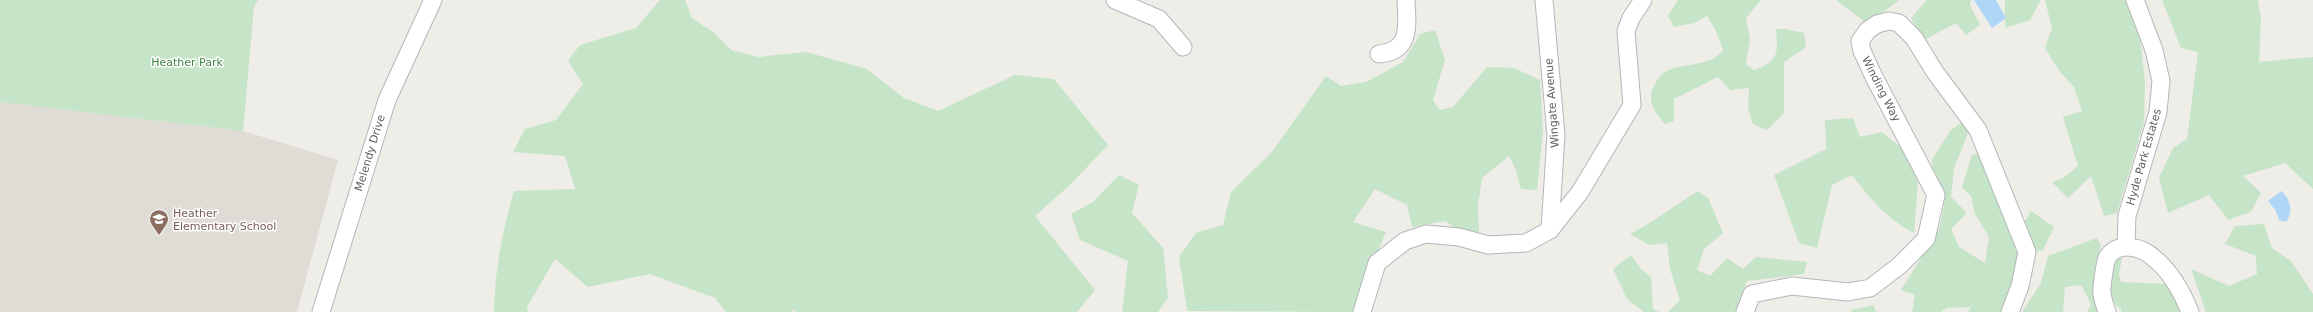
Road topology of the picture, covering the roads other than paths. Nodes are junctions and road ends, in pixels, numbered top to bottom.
1 (433, 0) edge
2 (1115, 0) edge
3 (1406, 0) edge
4 (1544, 0) edge
5 (1643, 0) edge
6 (2135, 0) edge
7 (1184, 47) dead end
8 (1379, 54) dead end
9 (1550, 230) junction
10 (2126, 246) junction
11 (321, 312) edge
12 (1362, 312) edge
13 (1745, 312) edge
14 (2010, 312) edge
15 (2107, 312) edge
16 (2190, 312) edge

1 - 11 street, Melendy Drive
2 - 7 street
3 - 8 street
4 - 9 street, Wingate Avenue
5 - 9 street
6 - 10 street, Hyde Park Estates
9 - 12 street
10 - 15 street
10 - 16 street
13 - 14 street, Winding Way

